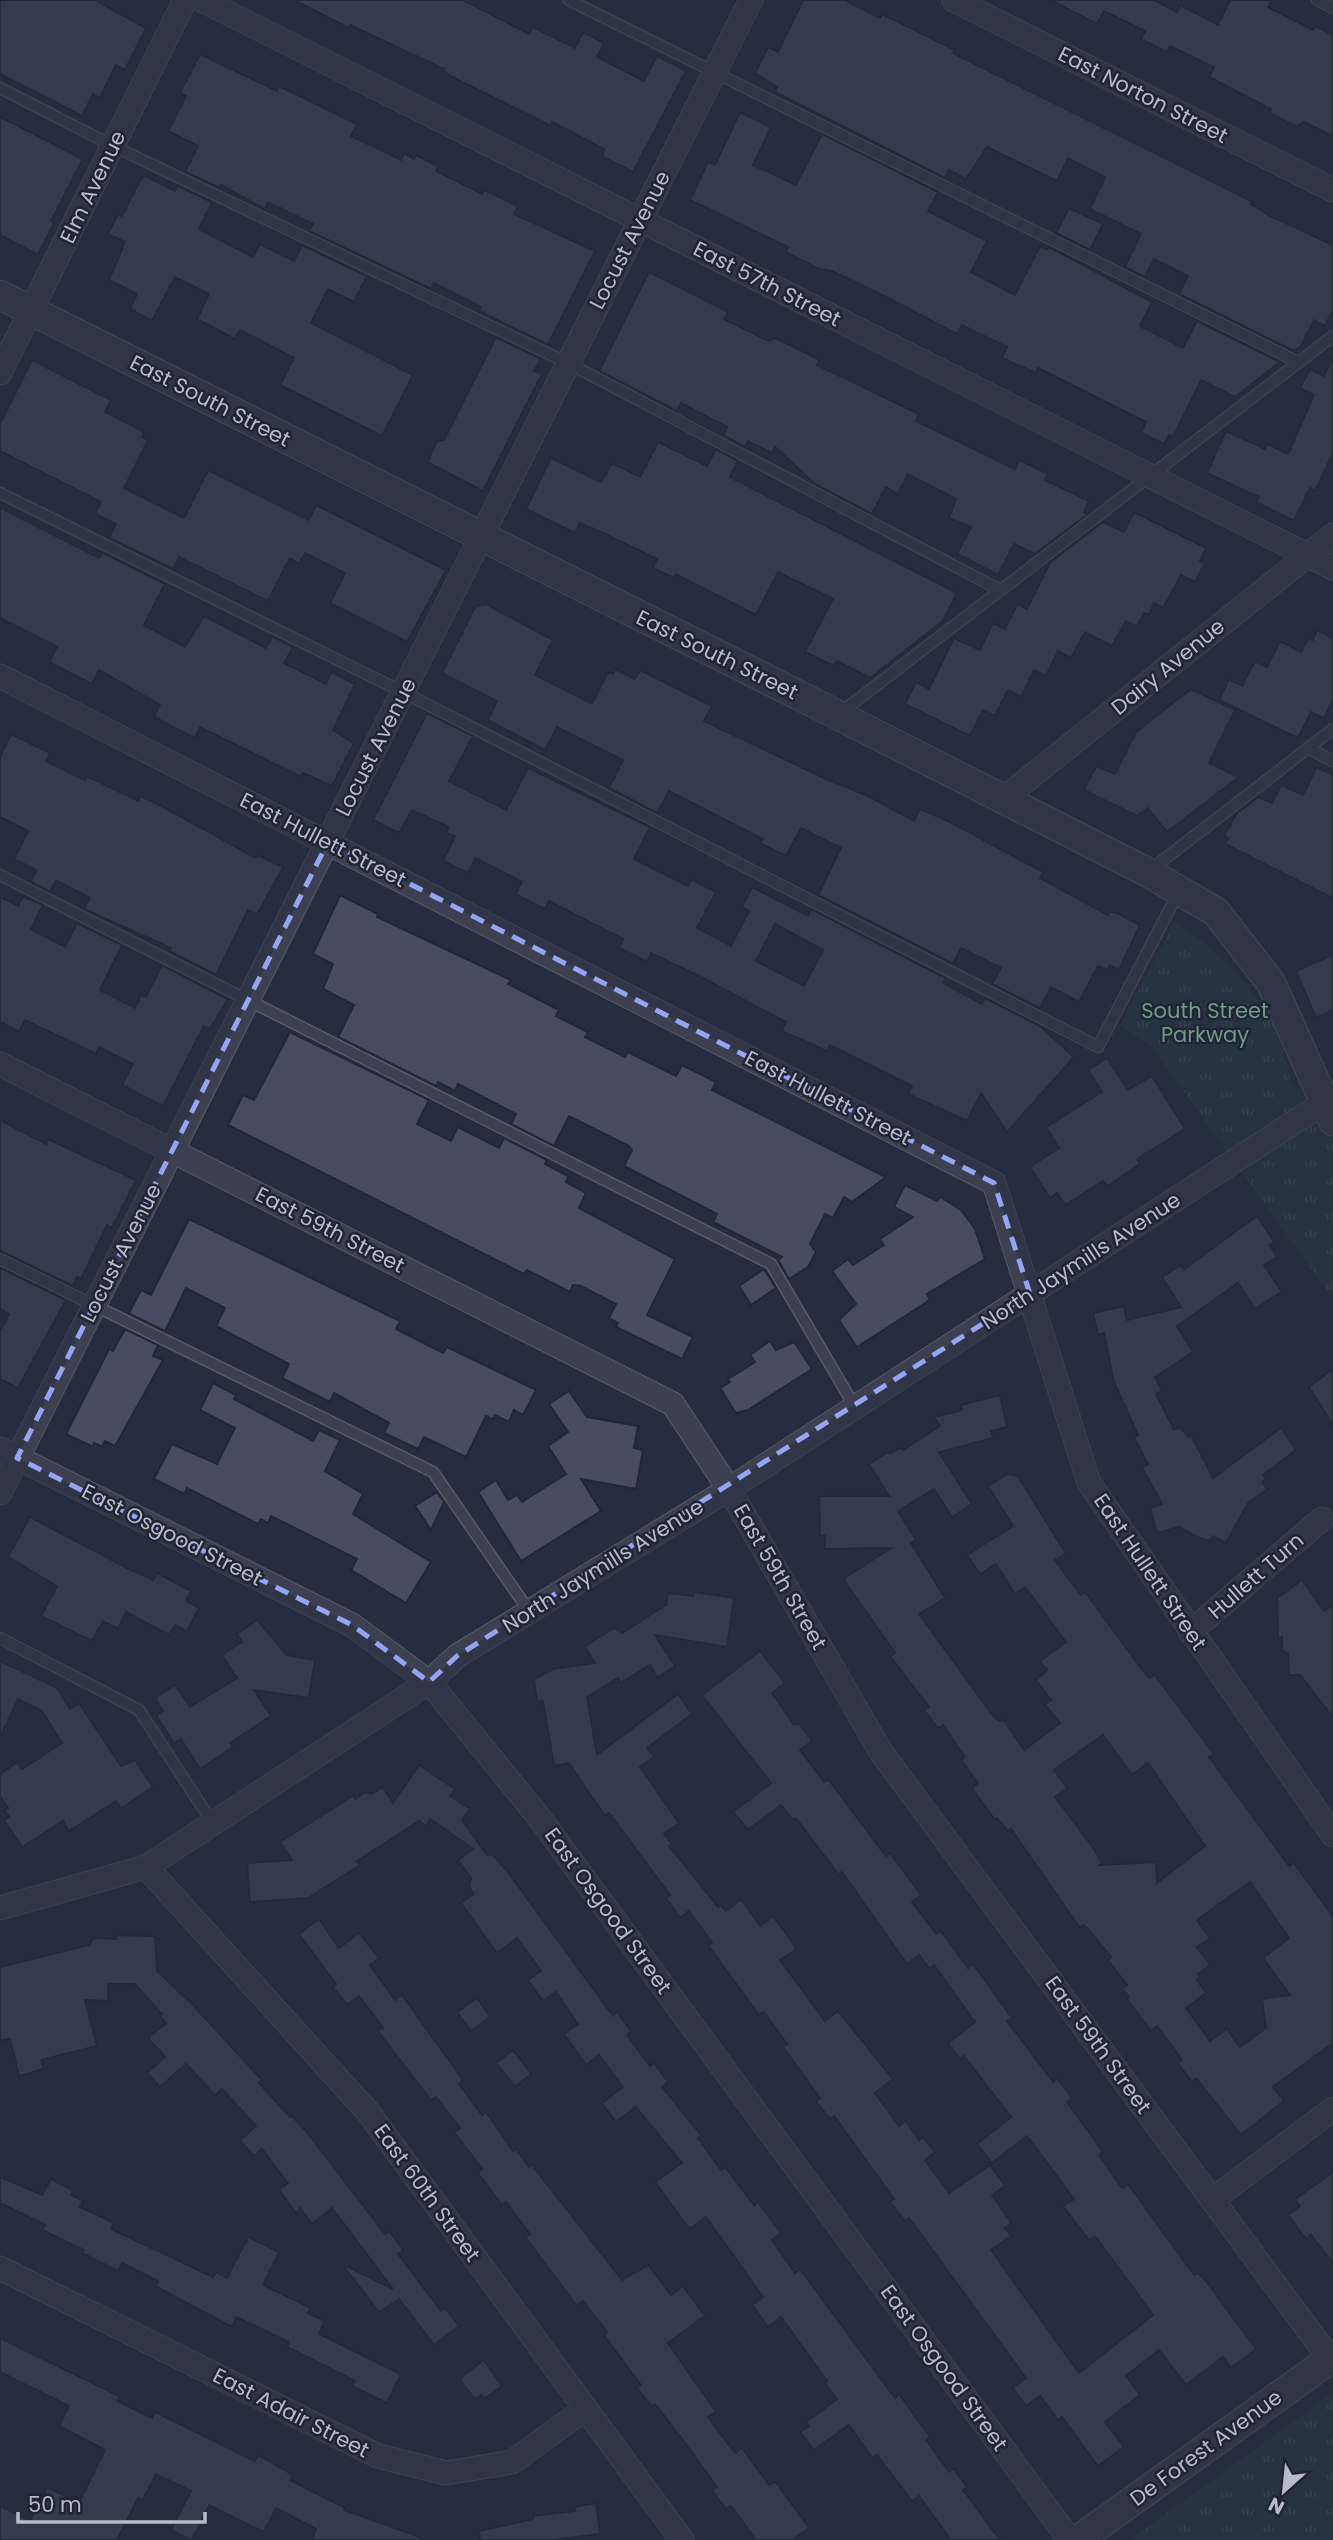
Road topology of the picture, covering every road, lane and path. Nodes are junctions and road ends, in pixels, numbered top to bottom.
1 (185, 0) edge
2 (202, 0) edge
3 (569, 0) edge
4 (751, 0) edge
5 (954, 0) edge
6 (1317, 0) edge
7 (1333, 8) edge
8 (714, 73) junction
9 (0, 89) edge
10 (113, 146) junction
11 (1333, 190) edge
12 (640, 220) junction
13 (0, 295) edge
14 (32, 311) junction
15 (1333, 336) edge
16 (1298, 362) junction
17 (568, 363) junction
18 (0, 373) edge
19 (1147, 476) junction
20 (0, 493) edge
21 (1333, 535) edge
22 (481, 538) junction
23 (1308, 555) junction
24 (1333, 568) edge
25 (1000, 590) junction
26 (0, 676) edge
27 (403, 692) junction
28 (838, 715) junction
29 (1333, 729) edge
30 (1308, 748) junction
31 (1333, 761) edge
32 (1003, 799) junction
33 (328, 842) junction
34 (1147, 872) junction
35 (0, 875) edge
36 (1179, 891) junction
37 (249, 998) junction
38 (0, 1064) edge
39 (1330, 1106) edge
40 (173, 1150) junction
41 (0, 1259) edge
42 (1030, 1294) junction
43 (94, 1306) junction
44 (855, 1407) junction
45 (9, 1453) edge
46 (729, 1489) junction
47 (0, 1493) edge
48 (1322, 1519) dead end
49 (529, 1611) junction
50 (1190, 1632) junction
51 (0, 1638) edge
52 (429, 1682) junction
53 (212, 1822) junction
54 (1333, 1835) edge
55 (146, 1867) junction
56 (0, 1908) edge
57 (1333, 2109) edge
58 (1212, 2200) junction
59 (0, 2268) edge
60 (1331, 2358) edge
61 (585, 2409) junction
62 (682, 2540) edge
63 (1070, 2540) edge
64 (1078, 2540) edge

1 - 10 street, Elm Avenue
2 - 12 street, East 57th Street
3 - 8 lane
4 - 8 street, Locust Avenue
5 - 11 street, East Norton Street
6 - 7 lane
8 - 12 street, Locust Avenue
8 - 16 lane
9 - 10 lane
10 - 14 street, Elm Avenue
10 - 17 lane
12 - 17 street, Locust Avenue
12 - 19 street, East 57th Street
13 - 14 street, East South Street
14 - 18 street, Elm Avenue
14 - 22 street, East South Street
15 - 16 lane
16 - 19 lane
17 - 22 street, Locust Avenue
17 - 25 lane
19 - 23 street, East 57th Street
19 - 25 lane
20 - 27 lane
21 - 23 street, Dairy Avenue
22 - 27 street, Locust Avenue
22 - 28 street, East South Street
23 - 24 street, East 57th Street
23 - 32 street, Dairy Avenue
25 - 28 lane
26 - 33 street, East Hullett Street
27 - 33 street, Locust Avenue
27 - 36 lane
28 - 32 street, East South Street
29 - 30 lane
30 - 31 lane
30 - 34 lane
32 - 34 street, East South Street
33 - 37 street, Locust Avenue
33 - 42 street, East Hullett Street
34 - 36 street, East South Street
35 - 37 lane
36 - 39 street, East South Street
37 - 40 street, Locust Avenue
37 - 44 lane
38 - 40 street, East 59th Street
39 - 42 street, North Jaymills Avenue
40 - 43 street, Locust Avenue
40 - 46 street, East 59th Street
41 - 43 lane
42 - 44 street, North Jaymills Avenue
42 - 50 street, East Hullett Street
43 - 45 street, Locust Avenue
43 - 49 lane
44 - 46 street, North Jaymills Avenue
45 - 47 street, Locust Avenue
45 - 52 street, East Osgood Street
46 - 49 street, North Jaymills Avenue
46 - 58 street, East 59th Street
48 - 50 street, Hullett Turn
49 - 52 street, North Jaymills Avenue
50 - 54 street, East Hullett Street
51 - 53 lane
52 - 53 street, North Jaymills Avenue
52 - 63 street, East Osgood Street
53 - 55 street, North Jaymills Avenue
55 - 56 street, North Jaymills Avenue
55 - 61 street, East 60th Street
57 - 58 street
58 - 60 street, East 59th Street
59 - 61 street, East Adair Street
60 - 64 street, De Forest Avenue
61 - 62 street, East 60th Street

